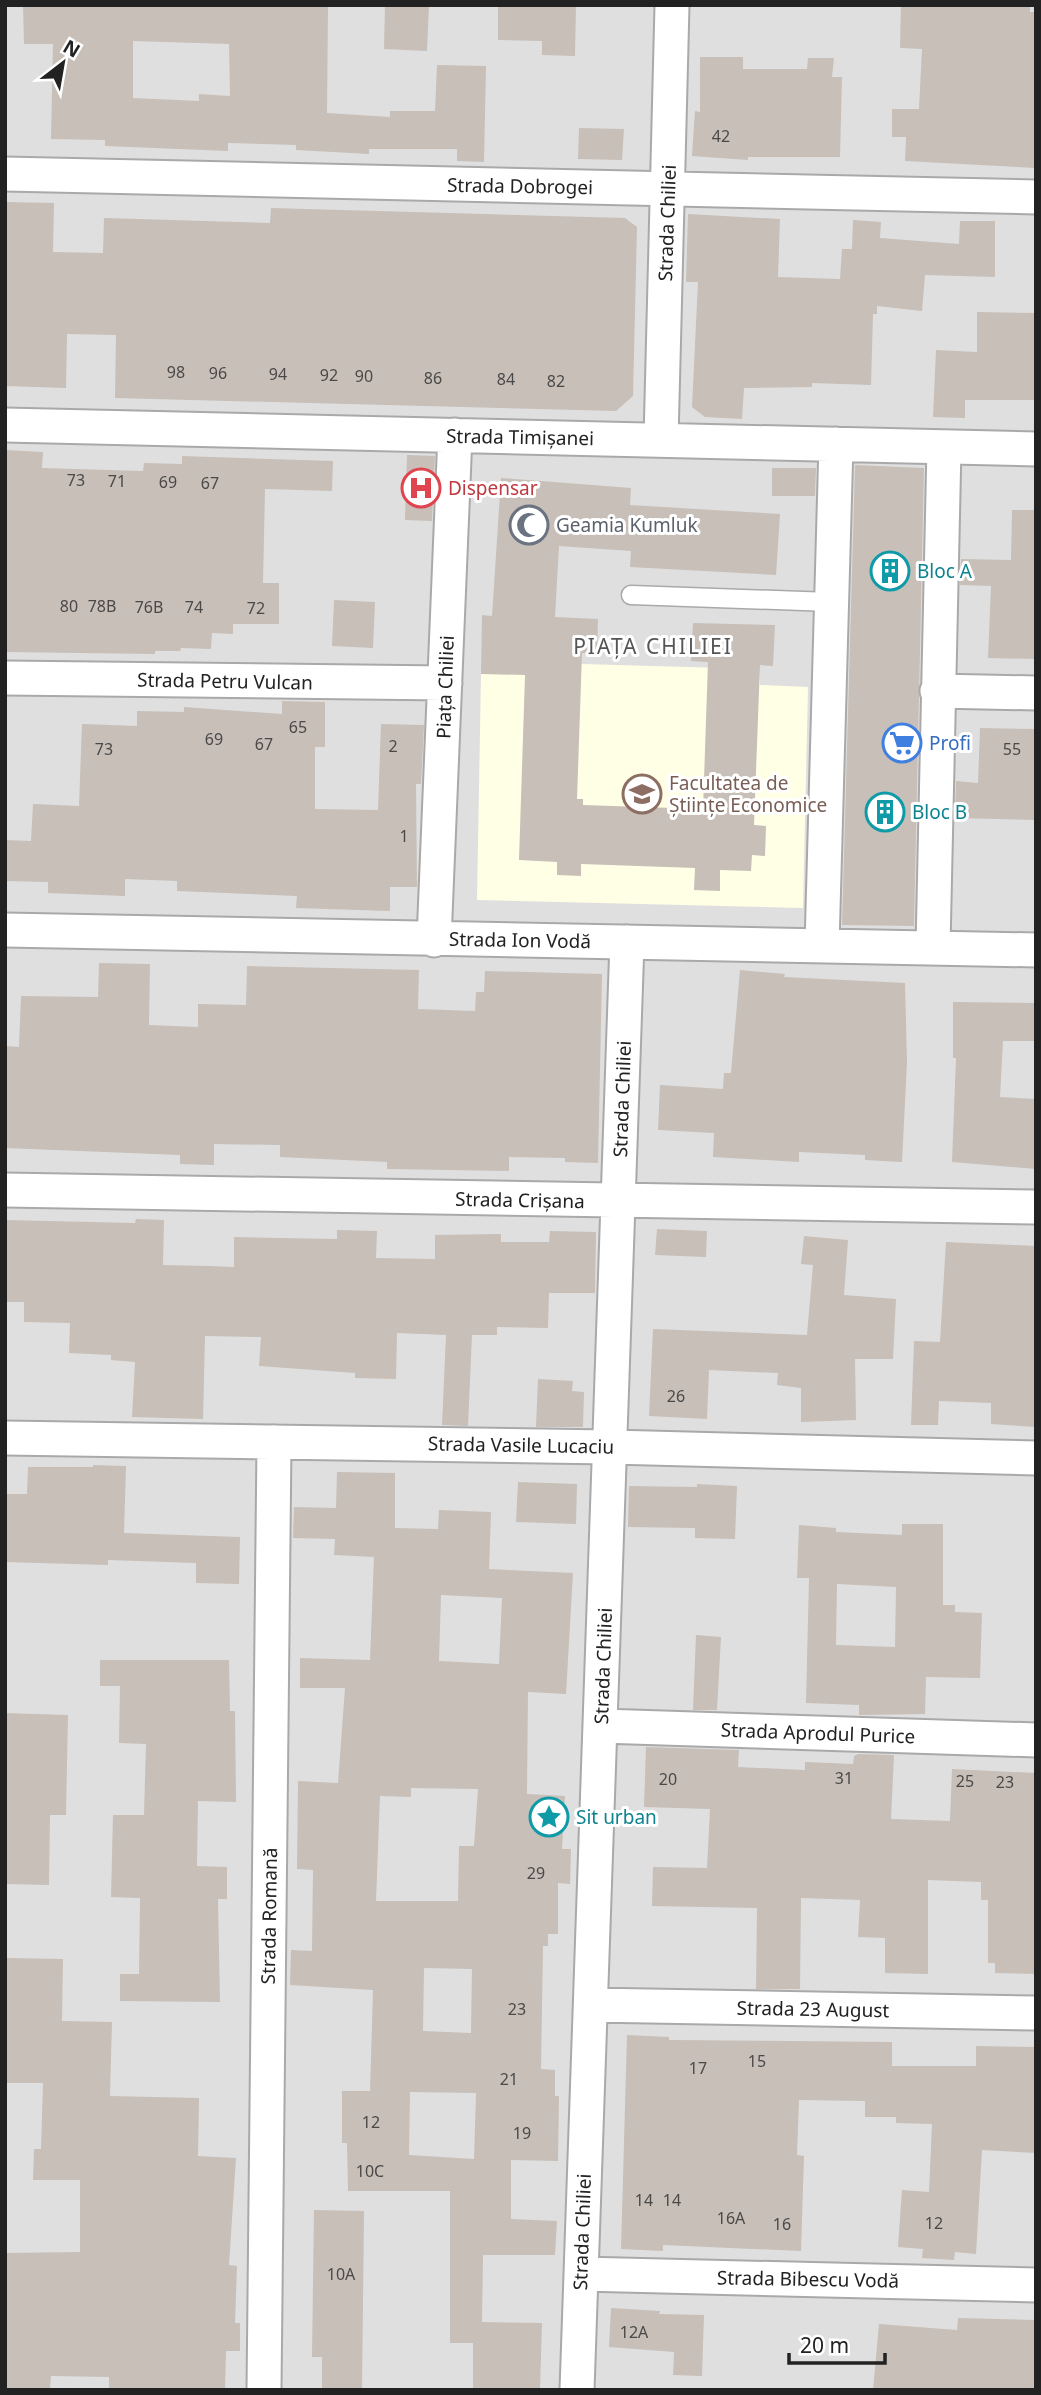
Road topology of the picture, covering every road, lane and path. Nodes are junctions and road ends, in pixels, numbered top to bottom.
1 (672, 5) edge
2 (5, 174) edge
3 (668, 190) junction
4 (1036, 198) edge
5 (5, 425) edge
6 (455, 435) junction
7 (661, 440) junction
8 (836, 444) junction
9 (944, 447) junction
10 (1036, 449) edge
11 (631, 595) dead end
12 (831, 602) junction
13 (5, 678) edge
14 (445, 683) junction
15 (937, 691) junction
16 (1036, 693) edge
17 (5, 930) edge
18 (434, 940) junction
19 (627, 942) junction
20 (822, 945) junction
21 (933, 947) junction
22 (1036, 950) edge
23 (5, 1190) edge
24 (619, 1202) junction
25 (1036, 1207) edge
26 (5, 1438) edge
27 (274, 1442) junction
28 (611, 1447) junction
29 (1036, 1458) edge
30 (601, 1726) junction
31 (1036, 1740) edge
32 (591, 2005) junction
33 (1036, 2013) edge
34 (581, 2274) junction
35 (1036, 2285) edge
36 (264, 2390) edge
37 (577, 2390) edge

1 - 3 street, Strada Chiliei
2 - 3 street, Strada Dobrogei
3 - 4 street, Strada Dobrogei
3 - 7 street, Strada Chiliei
5 - 6 street, Strada Timișanei
6 - 7 street, Strada Timișanei
6 - 14 street, Piața Chiliei
7 - 8 street, Strada Timișanei
8 - 9 street, Strada Timișanei
8 - 12 street
9 - 10 street, Strada Timișanei
9 - 15 street
11 - 12 lane
12 - 20 street
13 - 14 street, Strada Petru Vulcan
14 - 18 street, Piața Chiliei
15 - 16 street
15 - 21 street
17 - 18 street, Strada Ion Vodă
18 - 19 street, Strada Ion Vodă
19 - 20 street, Strada Ion Vodă
19 - 24 street, Strada Chiliei
20 - 21 street, Strada Ion Vodă
21 - 22 street, Strada Ion Vodă
23 - 24 street, Strada Crișana
24 - 25 street, Strada Crișana
24 - 28 street, Strada Chiliei
26 - 27 street, Strada Vasile Lucaciu
27 - 28 street, Strada Vasile Lucaciu
27 - 36 street, Strada Romană
28 - 29 street, Strada Vasile Lucaciu
28 - 30 street, Strada Chiliei
30 - 31 street, Strada Aprodul Purice
30 - 32 street, Strada Chiliei
32 - 33 street, Strada 23 August
32 - 34 street, Strada Chiliei
34 - 35 street, Strada Bibescu Vodă
34 - 37 street, Strada Chiliei

